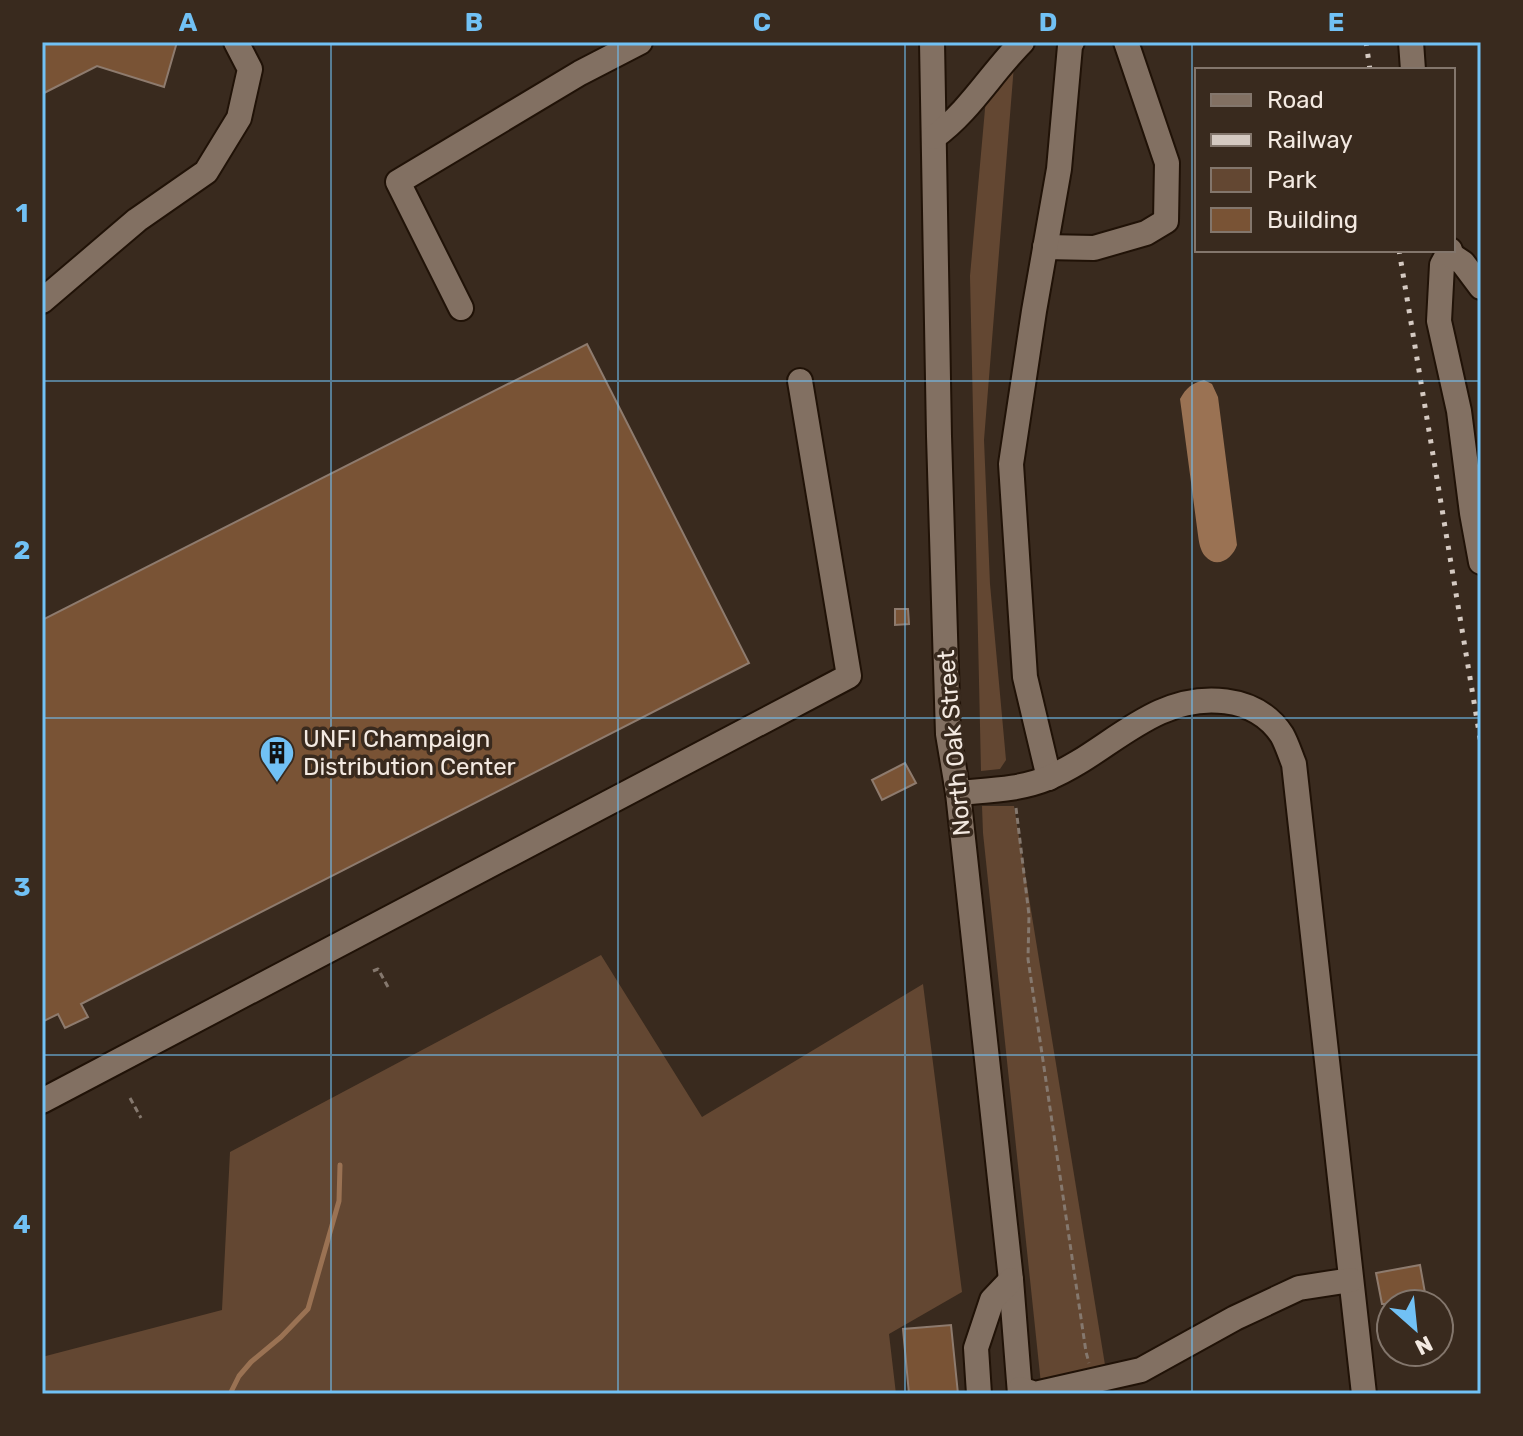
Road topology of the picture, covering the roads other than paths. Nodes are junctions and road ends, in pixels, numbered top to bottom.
1 (236, 42) edge
2 (640, 42) edge
3 (932, 42) edge
4 (1022, 42) edge
5 (1072, 42) edge
6 (1126, 42) edge
7 (1411, 42) edge
8 (1413, 68) edge
9 (934, 137) junction
10 (1045, 247) junction
11 (1448, 252) edge
12 (1450, 252) edge
13 (1481, 287) edge
14 (42, 301) edge
15 (461, 308) dead end
16 (800, 381) dead end
17 (1481, 562) edge
18 (1049, 778) junction
19 (958, 793) junction
20 (42, 1101) edge
21 (1011, 1280) junction
22 (1351, 1280) junction
23 (1020, 1392) edge
24 (979, 1394) edge
25 (1364, 1394) edge

1 - 14 street
2 - 15 street
3 - 9 street, North Oak Street
4 - 9 street
5 - 10 street
6 - 10 street
7 - 8 street
9 - 19 street, North Oak Street
10 - 18 street
11 - 17 street
12 - 13 street
16 - 20 street
18 - 19 street
18 - 22 street
19 - 21 street, North Oak Street
21 - 23 street, North Oak Street
21 - 24 street
22 - 23 street
22 - 25 street

